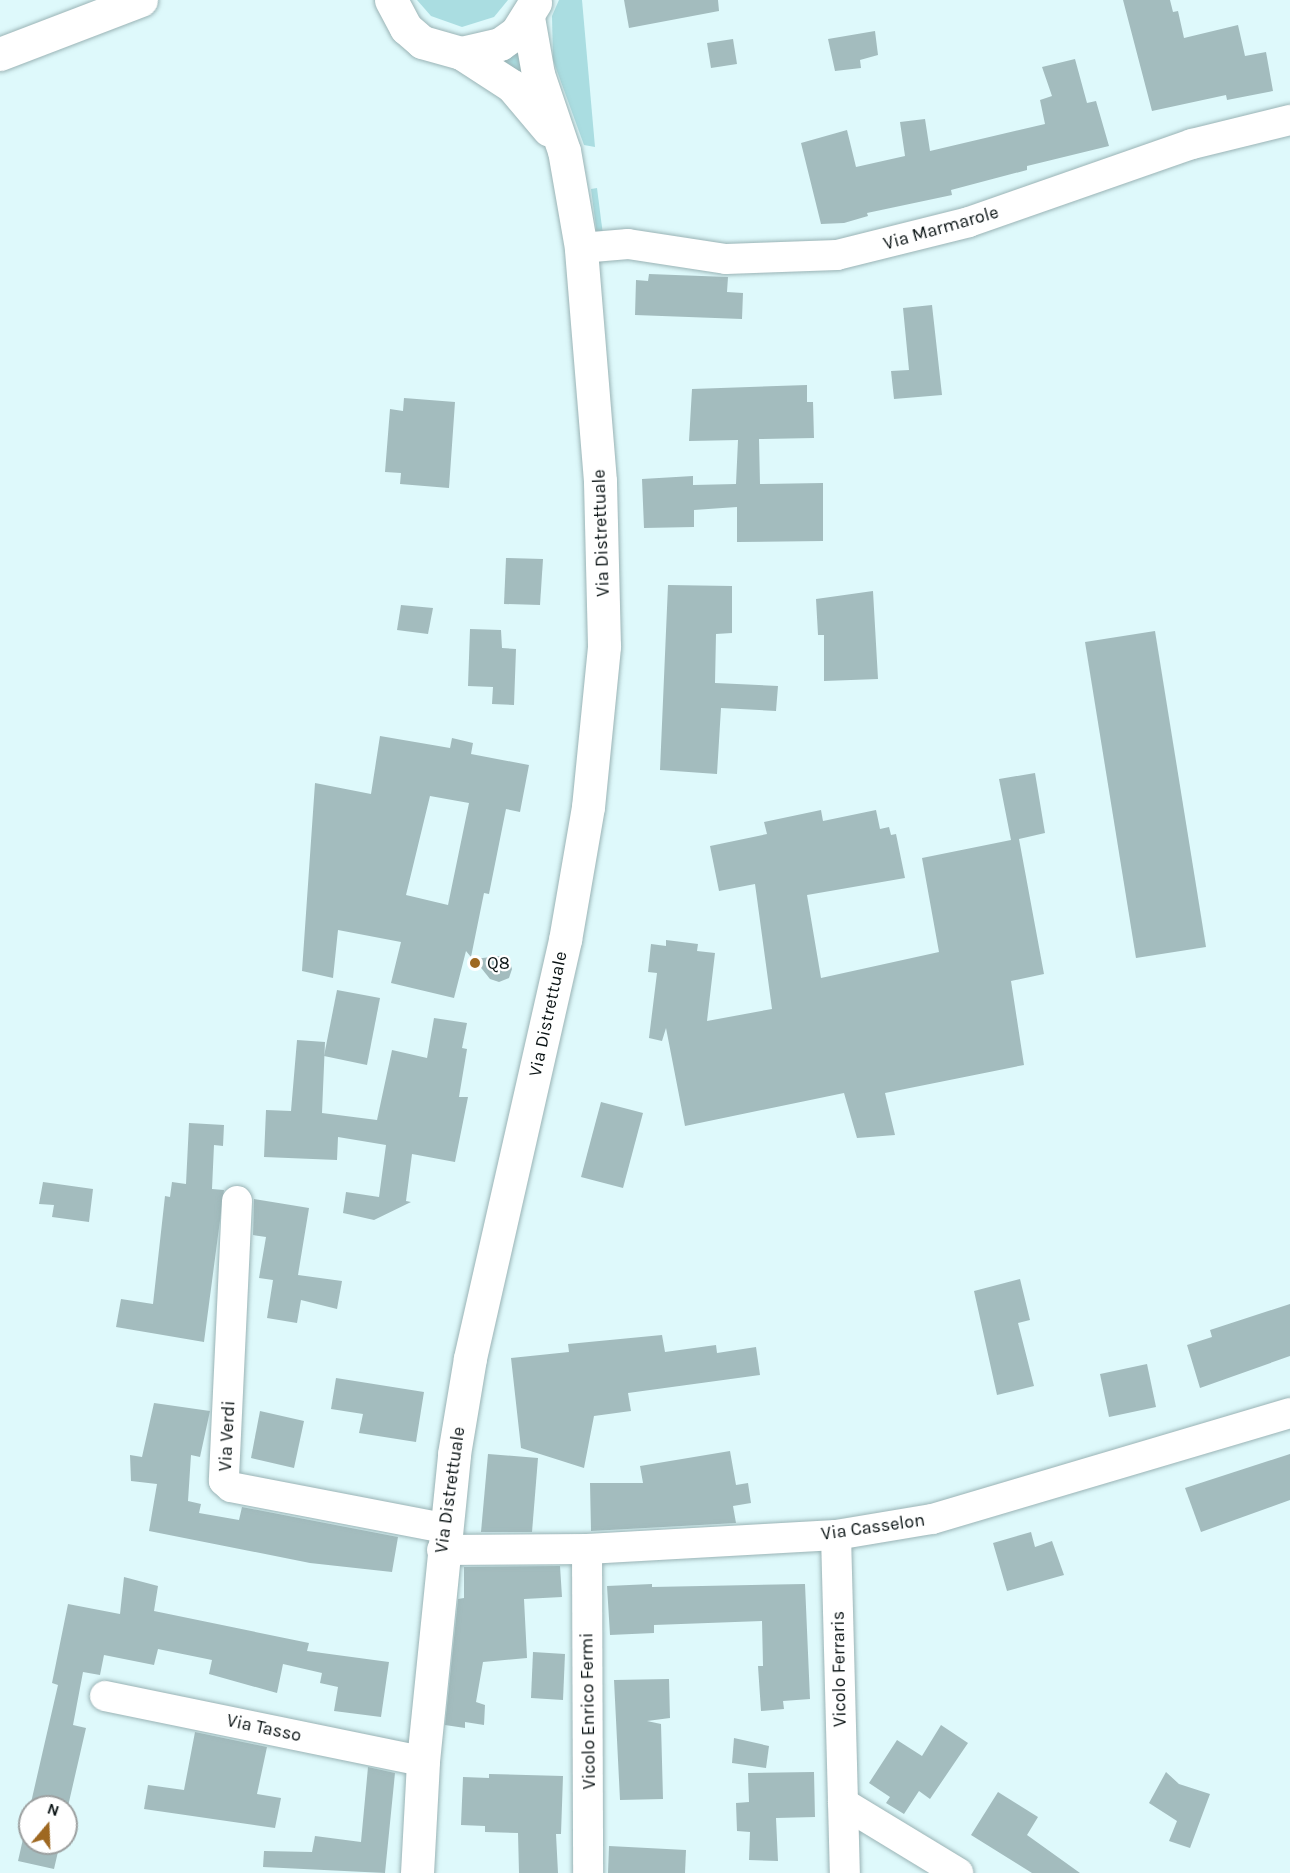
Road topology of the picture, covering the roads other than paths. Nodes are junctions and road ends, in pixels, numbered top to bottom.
1 (141, 0) edge
2 (387, 4) edge
3 (536, 6) edge
4 (461, 53) junction
5 (0, 54) edge
6 (1290, 120) edge
7 (564, 151) junction
8 (581, 248) junction
9 (237, 1201) dead end
10 (1290, 1413) edge
11 (836, 1535) junction
12 (443, 1539) junction
13 (586, 1550) junction
14 (105, 1696) dead end
15 (423, 1761) junction
16 (843, 1803) junction
17 (417, 1873) edge
18 (588, 1873) edge
19 (845, 1873) edge
20 (958, 1873) edge

1 - 5 main road
2 - 4 main road, Via Distrettuale
3 - 4 main road, Via Distrettuale
3 - 7 main road, Via Distrettuale
4 - 7 main road, Via Distrettuale
6 - 8 street, Via Marmarole
7 - 8 main road, Via Distrettuale
8 - 12 main road, Via Distrettuale
9 - 12 street, Via Verdi
10 - 11 street, Via Casselon
11 - 13 street, Via Casselon
11 - 16 street, Vicolo Ferraris
12 - 13 street, Via Casselon
12 - 15 main road, Via Distrettuale
13 - 18 street, Vicolo Enrico Fermi
14 - 15 street, Via Tasso
15 - 17 main road, Via Distrettuale
16 - 19 street, Vicolo Ferraris
16 - 20 street

